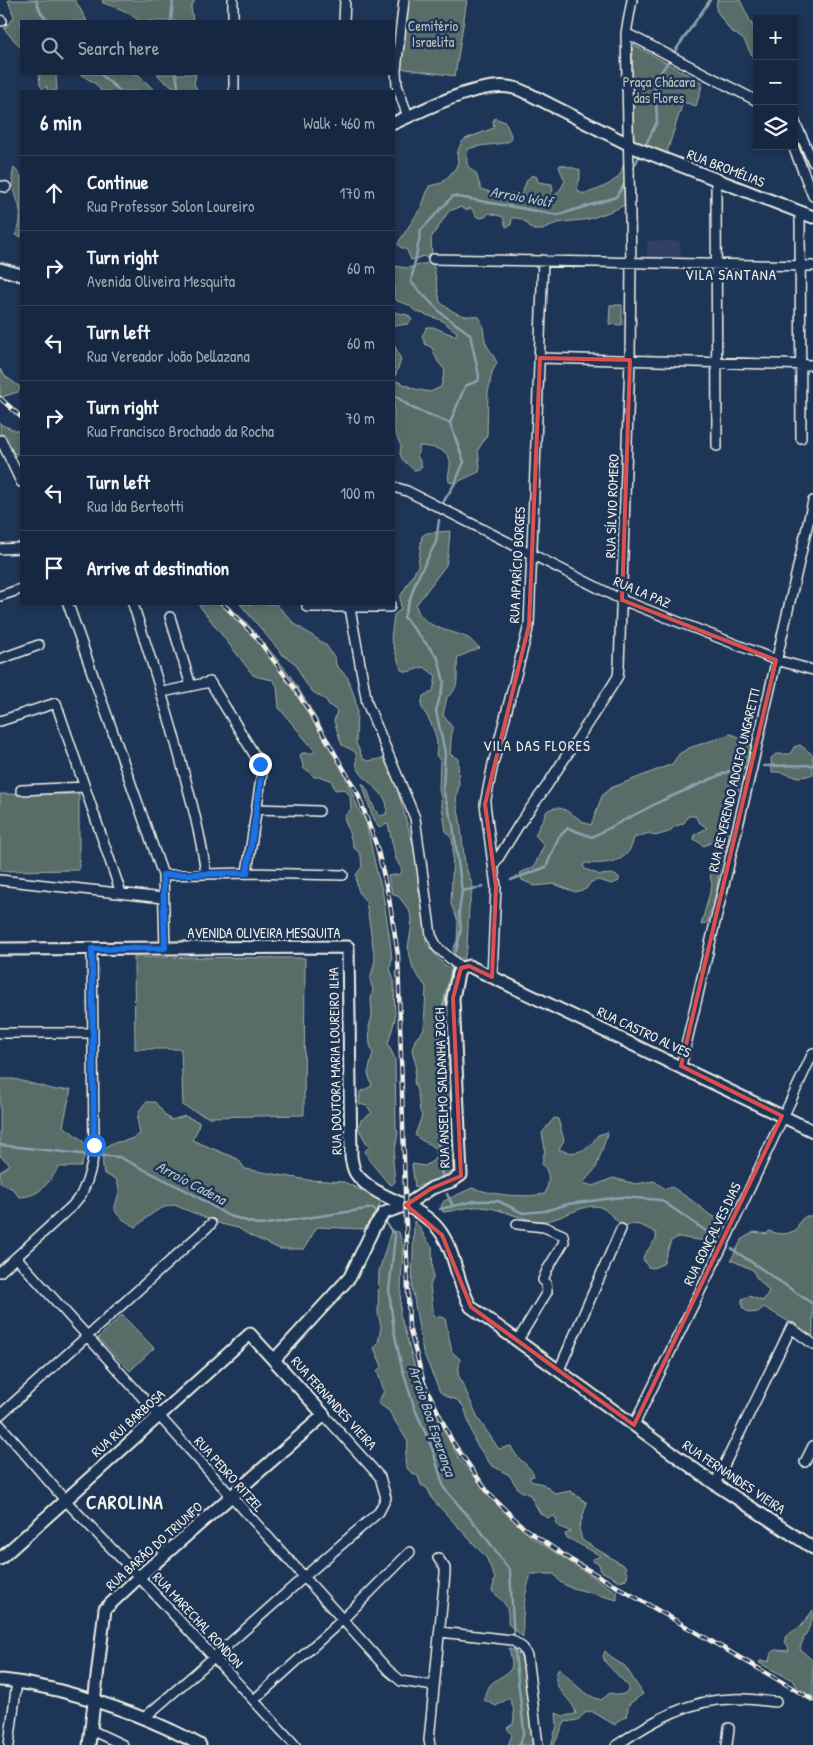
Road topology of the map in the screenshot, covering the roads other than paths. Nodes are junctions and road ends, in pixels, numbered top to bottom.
1 (233, 0) edge
2 (345, 0) edge
3 (404, 0) edge
4 (632, 0) edge
5 (233, 20) edge
6 (344, 20) edge
7 (626, 33) junction
8 (234, 75) edge
9 (234, 90) edge
10 (753, 99) edge
11 (408, 117) junction
12 (395, 123) edge
13 (798, 129) edge
14 (629, 145) junction
15 (807, 149) junction
16 (794, 150) edge
17 (796, 156) junction
18 (813, 162) edge
19 (716, 180) junction
20 (813, 196) edge
21 (800, 212) junction
22 (813, 217) edge
23 (433, 259) dead end
24 (543, 260) junction
25 (630, 262) junction
26 (716, 264) junction
27 (800, 266) junction
28 (813, 266) edge
29 (0, 269) edge
30 (20, 275) edge
31 (540, 358) junction
32 (630, 360) junction
33 (717, 362) junction
34 (801, 364) junction
35 (813, 365) edge
36 (801, 438) dead end
37 (1, 440) edge
38 (717, 446) dead end
39 (20, 480) edge
40 (395, 487) edge
41 (813, 501) edge
42 (20, 548) edge
43 (0, 549) edge
44 (531, 554) junction
45 (20, 589) edge
46 (0, 596) edge
47 (622, 600) junction
48 (68, 605) edge
49 (133, 605) edge
50 (307, 605) edge
51 (390, 605) edge
52 (350, 608) junction
53 (170, 617) dead end
54 (39, 645) dead end
55 (0, 659) edge
56 (776, 660) junction
57 (813, 670) edge
58 (191, 686) junction
59 (162, 692) junction
60 (0, 720) edge
61 (85, 787) junction
62 (21, 790) dead end
63 (256, 809) junction
64 (319, 812) dead end
65 (494, 865) junction
66 (247, 873) junction
67 (206, 874) junction
68 (163, 875) junction
69 (344, 875) dead end
70 (0, 880) edge
71 (121, 893) junction
72 (163, 898) junction
73 (348, 947) joint
74 (165, 948) junction
75 (0, 949) edge
76 (92, 949) junction
77 (461, 968) junction
78 (492, 977) junction
79 (93, 1033) junction
80 (0, 1034) edge
81 (813, 1053) edge
82 (681, 1066) junction
83 (782, 1116) junction
84 (813, 1131) edge
85 (406, 1205) junction
86 (211, 1224) dead end
87 (517, 1224) dead end
88 (621, 1229) dead end
89 (16, 1257) junction
90 (0, 1272) edge
91 (87, 1336) junction
92 (518, 1340) junction
93 (813, 1344) edge
94 (274, 1360) junction
95 (559, 1370) junction
96 (0, 1415) edge
97 (158, 1415) junction
98 (324, 1415) junction
99 (0, 1425) edge
100 (634, 1425) junction
101 (813, 1446) edge
102 (805, 1462) dead end
103 (715, 1484) junction
104 (232, 1497) junction
105 (65, 1500) junction
106 (813, 1548) edge
107 (410, 1552) dead end
108 (0, 1558) edge
109 (438, 1558) dead end
110 (140, 1577) junction
111 (303, 1577) junction
112 (342, 1620) junction
113 (440, 1632) junction
114 (214, 1658) junction
115 (0, 1680) edge
116 (17, 1681) junction
117 (434, 1686) junction
118 (94, 1700) junction
119 (254, 1700) junction
120 (776, 1702) dead end
121 (145, 1717) junction
122 (729, 1728) dead end
123 (91, 1730) junction
124 (9, 1745) edge
125 (89, 1745) edge
126 (123, 1745) edge
127 (200, 1745) edge
128 (295, 1745) edge
129 (430, 1745) edge
130 (538, 1745) edge
131 (617, 1745) edge
132 (727, 1745) edge

1 - 5 street
2 - 6 street
3 - 11 street
4 - 7 street, RUA SÍLVIO ROMERO
7 - 10 street
7 - 14 street, RUA SÍLVIO ROMERO
8 - 9 street
11 - 12 street, RUA BROMÉLIAS
11 - 14 street, RUA BROMÉLIAS
13 - 15 street
14 - 19 street, RUA BROMÉLIAS
14 - 25 street, RUA SÍLVIO ROMERO
15 - 17 street
15 - 18 street
16 - 17 street
17 - 20 street
19 - 21 street, RUA BROMÉLIAS
19 - 26 street
21 - 22 street, RUA BROMÉLIAS
21 - 27 street
23 - 24 street
24 - 25 street
24 - 31 street, RUA APARÍCIO BORGES
25 - 26 street
25 - 32 street, RUA SÍLVIO ROMERO
26 - 27 street
26 - 33 street
27 - 28 street
27 - 34 street
29 - 30 street
31 - 32 street
31 - 44 street, RUA APARÍCIO BORGES
32 - 33 street
32 - 47 street, RUA SÍLVIO ROMERO
33 - 34 street
33 - 38 street
34 - 35 street
34 - 36 street
37 - 39 street
40 - 44 street, RUA LA PAZ
41 - 56 street, RUA REVERENDO ADOLFO UNGARETTI
42 - 43 street
44 - 47 street, RUA LA PAZ
44 - 65 street, RUA APARÍCIO BORGES
45 - 46 street
47 - 56 street, RUA LA PAZ
47 - 65 street, RUA SÍLVIO ROMERO
48 - 68 street
49 - 59 street
50 - 52 street
51 - 52 street
52 - 77 street
53 - 58 street
54 - 55 street
56 - 57 street, RUA LA PAZ
56 - 82 street, RUA REVERENDO ADOLFO UNGARETTI
58 - 59 street
58 - 63 street
59 - 67 street
60 - 61 street
61 - 62 street
61 - 71 street
63 - 64 street
63 - 66 street
65 - 78 street
66 - 67 street
66 - 69 street
67 - 68 street
68 - 72 street
70 - 71 street
71 - 72 street
72 - 74 street
73 - 74 street, AVENIDA OLIVEIRA MESQUITA
73 - 85 street, RUA DOUTORA MARIA LOUREIRO ILHA
74 - 76 street, AVENIDA OLIVEIRA MESQUITA
75 - 76 street, AVENIDA OLIVEIRA MESQUITA
76 - 79 street
77 - 78 street, RUA CASTRO ALVES
77 - 85 street, RUA ANSELMO SALDANHA ZOCH
78 - 82 street, RUA CASTRO ALVES
79 - 80 street
79 - 89 street
81 - 83 street, RUA GONÇALVES DIAS
82 - 83 street, RUA CASTRO ALVES
83 - 84 street, RUA CASTRO ALVES
83 - 100 street, RUA GONÇALVES DIAS
85 - 92 street, RUA FERNANDES VIEIRA
85 - 94 street, RUA FERNANDES VIEIRA
86 - 91 street
87 - 92 street
88 - 95 street
89 - 90 street
89 - 91 street, RUA PEDRO RITZEL
91 - 96 street
91 - 97 street, RUA PEDRO RITZEL
92 - 95 street, RUA FERNANDES VIEIRA
93 - 103 street
94 - 97 street, RUA RUI BARBOSA
94 - 98 street, RUA FERNANDES VIEIRA
95 - 100 street, RUA FERNANDES VIEIRA
97 - 104 street, RUA PEDRO RITZEL
97 - 105 street, RUA RUI BARBOSA
98 - 104 street, RUA BARÃO DO TRIUNFO
98 - 111 street, RUA FERNANDES VIEIRA
99 - 105 street, RUA MARECHAL RONDON
100 - 103 street, RUA FERNANDES VIEIRA
101 - 102 street
103 - 106 street, RUA FERNANDES VIEIRA
104 - 110 street, RUA BARÃO DO TRIUNFO
104 - 111 street, RUA PEDRO RITZEL
105 - 108 street, RUA RUI BARBOSA
105 - 110 street, RUA MARECHAL RONDON
107 - 112 street
109 - 113 street
110 - 114 street, RUA MARECHAL RONDON
110 - 118 street, RUA BARÃO DO TRIUNFO
111 - 112 street, RUA PEDRO RITZEL
111 - 114 street, RUA FERNANDES VIEIRA
112 - 117 street, RUA PEDRO RITZEL
112 - 119 street
113 - 117 street
113 - 130 street
114 - 119 street, RUA MARECHAL RONDON
114 - 121 street, RUA FERNANDES VIEIRA
115 - 116 street
116 - 118 street
116 - 124 street
117 - 129 street
118 - 121 street
118 - 123 street, RUA BARÃO DO TRIUNFO
119 - 128 street, RUA MARECHAL RONDON
120 - 131 street
121 - 127 street
122 - 132 street
123 - 125 street, RUA BARÃO DO TRIUNFO
123 - 126 street

